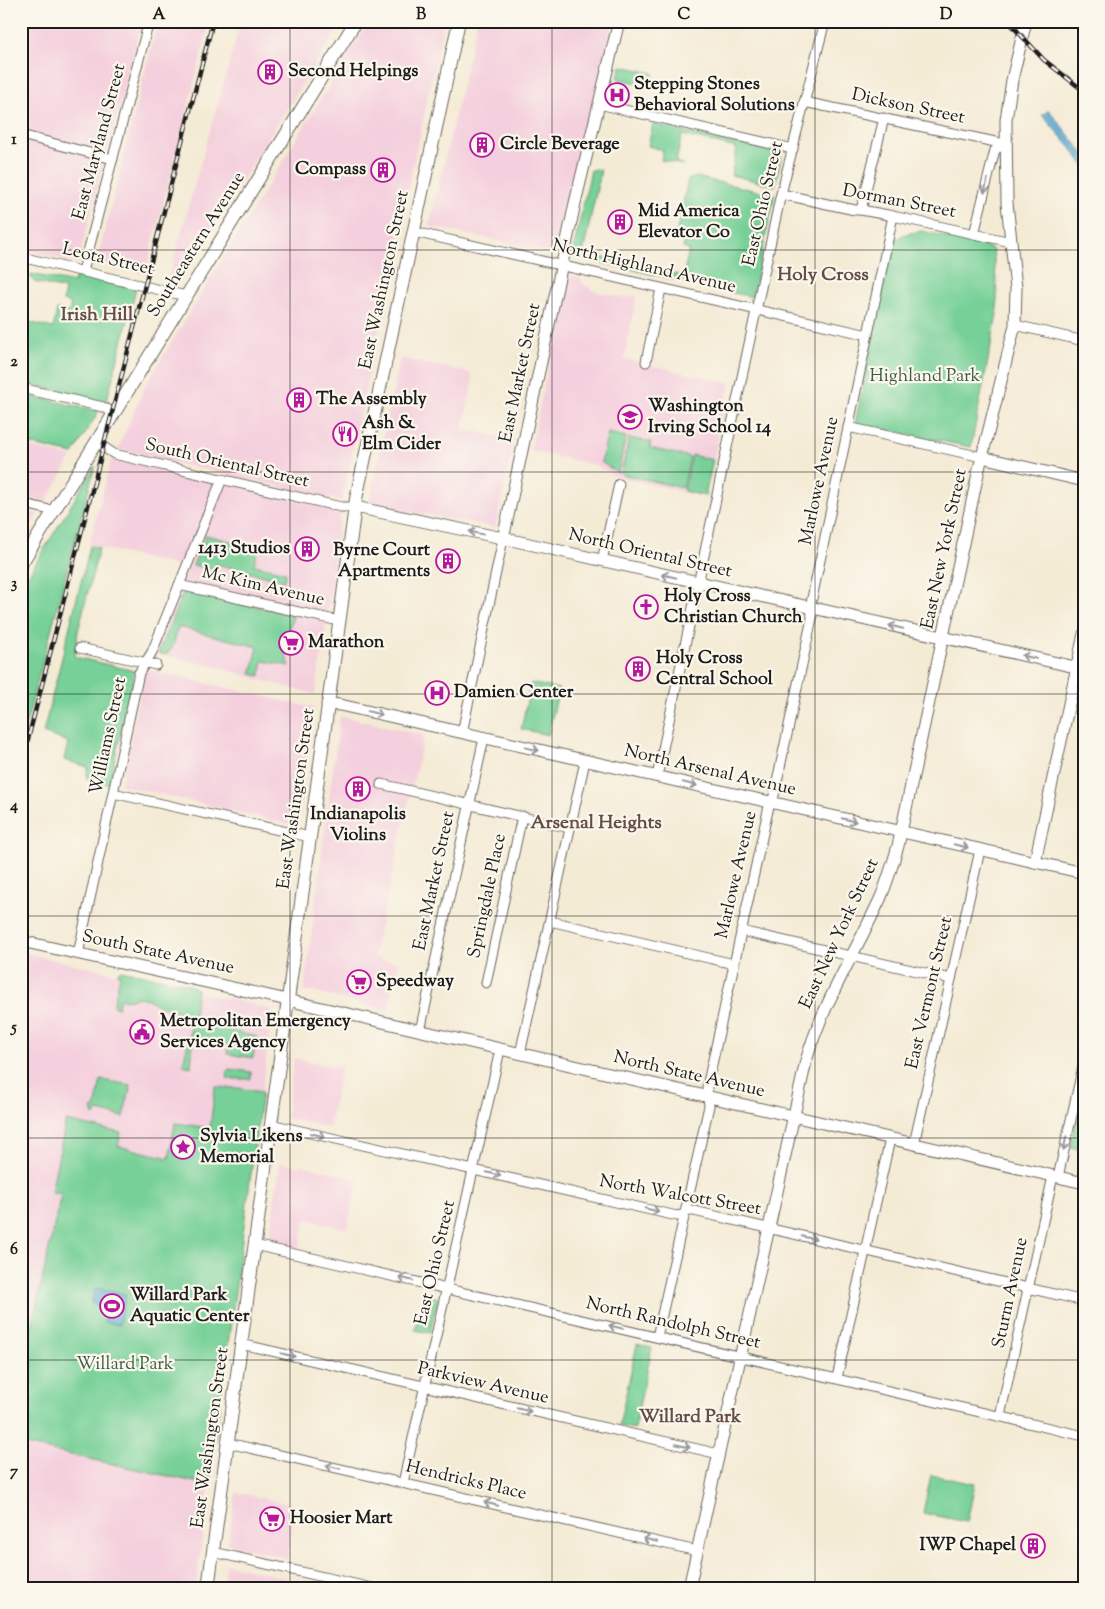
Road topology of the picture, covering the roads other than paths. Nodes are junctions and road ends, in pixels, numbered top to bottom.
1 (149, 21) edge
2 (356, 21) edge
3 (459, 21) edge
4 (619, 21) edge
5 (826, 21) edge
6 (1026, 21) edge
7 (804, 102) junction
8 (598, 104) junction
9 (884, 118) junction
10 (21, 135) edge
11 (1005, 144) junction
12 (793, 149) junction
13 (113, 159) junction
14 (781, 194) junction
15 (862, 210) junction
16 (893, 216) junction
17 (414, 232) junction
18 (974, 234) junction
19 (1011, 242) junction
20 (21, 256) edge
21 (562, 267) junction
22 (83, 271) junction
23 (661, 289) junction
24 (186, 296) junction
25 (757, 310) junction
26 (1015, 325) junction
27 (868, 336) junction
28 (1084, 341) edge
29 (646, 362) dead end
30 (21, 388) edge
31 (114, 413) junction
32 (848, 427) junction
33 (96, 442) junction
34 (982, 457) junction
35 (222, 479) junction
36 (1084, 481) edge
37 (619, 484) dead end
38 (21, 503) edge
39 (355, 507) junction
40 (54, 511) junction
41 (503, 539) junction
42 (602, 561) junction
43 (21, 564) edge
44 (698, 582) junction
45 (179, 585) junction
46 (811, 608) junction
47 (339, 621) junction
48 (1084, 634) edge
49 (944, 638) junction
50 (80, 648) dead end
51 (145, 663) junction
52 (156, 665) dead end
53 (1080, 668) edge
54 (328, 704) junction
55 (462, 733) junction
56 (484, 738) junction
57 (585, 761) junction
58 (657, 777) junction
59 (381, 784) dead end
60 (113, 793) junction
61 (771, 803) junction
62 (470, 805) junction
63 (522, 816) junction
64 (570, 828) junction
65 (901, 832) junction
66 (310, 837) junction
67 (980, 850) junction
68 (1035, 862) junction
69 (1084, 873) edge
70 (550, 922) junction
71 (741, 931) junction
72 (21, 941) edge
73 (78, 954) junction
74 (851, 956) junction
75 (734, 964) junction
76 (951, 979) junction
77 (486, 983) dead end
78 (287, 1001) junction
79 (420, 1031) junction
80 (500, 1050) junction
81 (520, 1054) junction
82 (1084, 1062) edge
83 (708, 1097) junction
84 (794, 1117) junction
85 (270, 1124) junction
86 (890, 1139) junction
87 (914, 1144) junction
88 (474, 1170) junction
89 (1055, 1177) junction
90 (1083, 1180) edge
91 (686, 1212) junction
92 (769, 1228) junction
93 (254, 1245) junction
94 (866, 1250) junction
95 (1028, 1288) junction
96 (447, 1289) junction
97 (1084, 1301) edge
98 (657, 1337) junction
99 (241, 1344) junction
100 (740, 1356) junction
101 (838, 1378) junction
102 (425, 1387) junction
103 (1000, 1416) junction
104 (1084, 1436) edge
105 (228, 1443) junction
106 (719, 1454) junction
107 (403, 1483) junction
108 (697, 1551) junction
109 (213, 1552) junction
110 (208, 1588) edge
111 (372, 1588) edge
112 (689, 1588) edge

1 - 13 street, East Maryland Street
2 - 24 main road, Southeastern Avenue
3 - 17 main road, East Washington Street
4 - 8 street, East Market Street
5 - 7 street, East Ohio Street
6 - 11 street, East New York Street
7 - 9 street, Dickson Street
7 - 12 street, East Ohio Street
8 - 12 street
8 - 21 street, East Market Street
9 - 11 street, Dickson Street
9 - 15 street
10 - 13 street
11 -> 18 street
11 - 19 street, East New York Street
12 - 14 street, East Ohio Street
13 - 22 street, East Maryland Street
14 - 15 street, Dorman Street
14 - 25 street, East Ohio Street
15 - 16 street, Dorman Street
16 - 18 street, Dorman Street
16 - 27 street, Marlowe Avenue
17 - 21 street, North Highland Avenue
17 - 39 main road, East Washington Street
18 - 19 street, Dorman Street
19 - 26 street, East New York Street
20 - 22 street, Leota Street
21 - 23 street, North Highland Avenue
21 - 41 street, East Market Street
22 - 24 street, Leota Street
23 - 25 street, North Highland Avenue
23 - 29 street
24 - 31 main road, Southeastern Avenue
25 - 27 street, North Highland Avenue
25 - 44 street, East Ohio Street
26 - 28 street
26 - 34 street, East New York Street
27 - 32 street, Marlowe Avenue
30 - 31 street
31 - 33 main road, Southeastern Avenue
32 - 34 street
32 - 46 street, Marlowe Avenue
33 - 35 street, South Oriental Street
33 - 40 main road, Southeastern Avenue
34 - 36 street
34 - 49 street, East New York Street
35 - 39 street, South Oriental Street
35 - 45 street, Williams Street
37 - 42 street
38 - 40 street
41 -> 39 street, North Oriental Street
39 - 47 main road, East Washington Street
40 - 43 main road, Southeastern Avenue
41 - 42 street, North Oriental Street
41 - 55 street, East Market Street
44 -> 42 street, North Oriental Street
44 - 46 street, North Oriental Street
44 - 58 street, East Ohio Street
45 - 47 street, Mc Kim Avenue
45 - 51 street, Williams Street
49 -> 46 street, North Oriental Street
46 - 61 street, Marlowe Avenue
47 - 54 main road, East Washington Street
48 - 53 street
53 -> 49 street, North Oriental Street
49 - 65 street, East New York Street
50 - 51 street
51 - 52 street
51 - 60 street, Williams Street
53 - 68 street
54 -> 55 street, North Arsenal Avenue
54 - 66 main road, East Washington Street
55 - 56 street, North Arsenal Avenue
56 -> 57 street, North Arsenal Avenue
56 - 62 street, East Market Street
57 - 58 street, North Arsenal Avenue
57 - 64 street
58 -> 61 street, North Arsenal Avenue
59 - 62 street
60 - 66 street
60 - 73 street, Williams Street
61 -> 65 street, North Arsenal Avenue
61 - 71 street, Marlowe Avenue
62 - 63 street
62 - 79 street, East Market Street
63 - 64 street
63 - 77 street, Springdale Place
64 - 70 street
65 -> 67 street, North Arsenal Avenue
65 - 74 street, East New York Street
66 - 78 main road, East Washington Street
67 - 68 street, North Arsenal Avenue
67 - 76 street, East Vermont Street
68 - 69 street, North Arsenal Avenue
70 - 75 street
70 - 81 street
71 - 74 street
71 - 75 street, Marlowe Avenue
72 - 73 street, South State Avenue
73 - 78 street, South State Avenue
74 - 76 street
74 - 84 street, East New York Street
75 - 83 street, Marlowe Avenue
76 - 87 street, East Vermont Street
78 - 79 street, North State Avenue
78 - 85 main road, East Washington Street
79 - 80 street, North State Avenue
80 - 81 street, North State Avenue
80 - 88 street, East Ohio Street
81 - 83 street, North State Avenue
82 -> 89 street, Sturm Avenue
83 - 84 street, North State Avenue
83 - 91 street, Marlowe Avenue
84 - 86 street, North State Avenue
84 - 92 street, East New York Street
85 -> 88 street, North Walcott Street
85 - 93 main road, East Washington Street
86 - 87 street, North State Avenue
86 - 94 street
87 - 89 street, North State Avenue
88 -> 91 street, North Walcott Street
88 - 96 street, East Ohio Street
89 - 90 street, North State Avenue
89 - 95 street, Sturm Avenue
91 - 92 street, North Walcott Street
91 - 98 street, Marlowe Avenue
92 -> 94 street, North Walcott Street
92 - 100 street, East New York Street
96 -> 93 street, North Randolph Street
93 - 99 main road, East Washington Street
94 - 95 street, North Walcott Street
94 - 101 street
95 - 97 street, North Walcott Street
95 - 103 street, Sturm Avenue
98 -> 96 street, North Randolph Street
96 - 102 street, East Ohio Street
98 - 100 street, North Randolph Street
99 -> 102 street, Parkview Avenue
99 - 105 main road, East Washington Street
100 - 101 street, North Randolph Street
100 - 106 street, East New York Street
101 - 103 street, North Randolph Street
102 -> 106 street, Parkview Avenue
102 - 107 street, East Ohio Street
103 - 104 street, North Randolph Street
107 -> 105 street, Hendricks Place
105 - 109 main road, East Washington Street
106 - 108 street, East New York Street
108 -> 107 street, Hendricks Place
108 - 112 street, East New York Street
109 - 110 main road, East Washington Street
109 - 111 street

